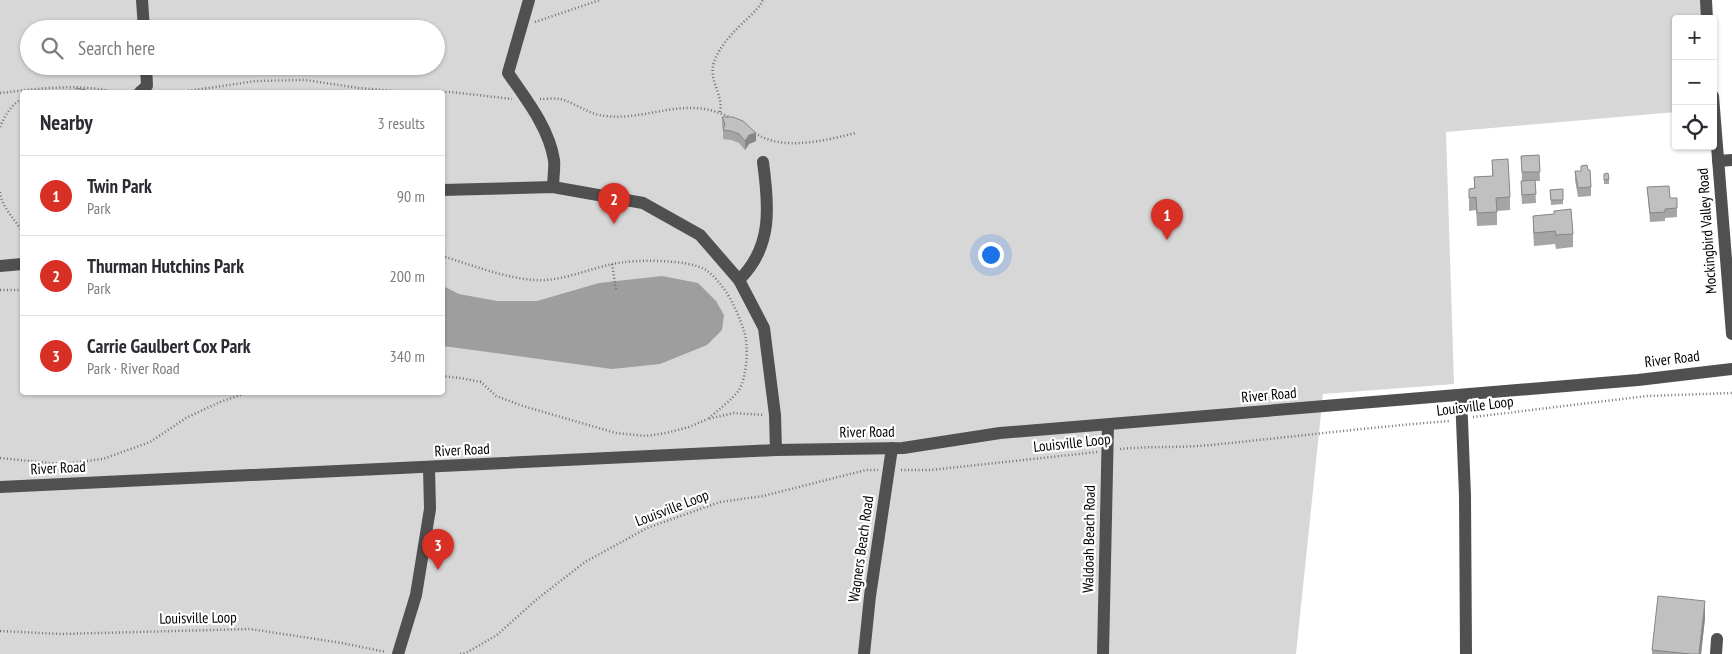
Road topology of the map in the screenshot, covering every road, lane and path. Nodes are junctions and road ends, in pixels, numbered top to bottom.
1 (142, 0) edge
2 (529, 0) edge
3 (600, 0) edge
4 (763, 0) edge
5 (1706, 0) edge
6 (1707, 15) edge
7 (143, 20) edge
8 (522, 26) junction
9 (146, 75) edge
10 (211, 87) dead end
11 (68, 90) edge
12 (106, 90) edge
13 (142, 90) edge
14 (212, 90) edge
15 (20, 92) edge
16 (0, 93) edge
17 (20, 100) edge
18 (1714, 105) edge
19 (720, 112) dead end
20 (0, 127) edge
21 (1732, 160) edge
22 (1718, 161) junction
23 (763, 162) dead end
24 (553, 187) junction
25 (445, 190) edge
26 (0, 192) edge
27 (20, 228) edge
28 (445, 257) edge
29 (20, 264) edge
30 (612, 264) junction
31 (0, 266) edge
32 (739, 280) junction
33 (0, 290) edge
34 (20, 290) edge
35 (616, 290) dead end
36 (1732, 334) edge
37 (1732, 369) edge
38 (445, 376) edge
39 (1732, 393) edge
40 (232, 395) edge
41 (241, 395) edge
42 (1462, 395) junction
43 (233, 398) junction
44 (775, 416) junction
45 (1462, 418) junction
46 (708, 419) junction
47 (1108, 424) junction
48 (892, 448) junction
49 (776, 450) junction
50 (1108, 451) junction
51 (0, 458) edge
52 (429, 468) junction
53 (889, 470) junction
54 (0, 487) edge
55 (0, 631) edge
56 (1717, 639) dead end
57 (392, 653) edge
58 (460, 654) edge
59 (864, 654) edge
60 (1103, 654) edge
61 (1466, 654) edge
62 (1716, 654) edge

1 - 7 street
2 - 8 street
3 - 8 path
4 - 19 path
5 - 6 street
8 - 24 street
9 - 13 street
10 - 14 path
11 - 12 path
15 - 16 path
17 - 20 path
18 - 22 street, Mockingbird Valley Road
21 - 22 street
22 - 36 street, Mockingbird Valley Road
23 - 32 street
24 - 25 street
24 - 32 street
26 - 27 path
28 - 30 path
29 - 31 street
30 - 35 path
30 - 46 path
32 - 44 street
33 - 34 path
37 - 42 street, River Road
38 - 46 path
39 - 45 path, Louisville Loop
40 - 43 path
41 - 43 path
42 - 45 street
42 - 47 street, River Road
43 - 51 path
44 - 46 path
44 - 49 street
45 - 50 path, Louisville Loop
45 - 61 street
47 - 48 street, River Road
47 - 50 street, Waldoah Beach Road
48 - 49 street, River Road
48 - 53 street, Wagners Beach Road
49 - 52 street, River Road
50 - 53 path, Louisville Loop
50 - 60 street, Waldoah Beach Road
52 - 54 street, River Road
52 - 57 street
53 - 58 path, Louisville Loop
53 - 59 street, Wagners Beach Road
55 - 57 path, Louisville Loop
56 - 62 street

